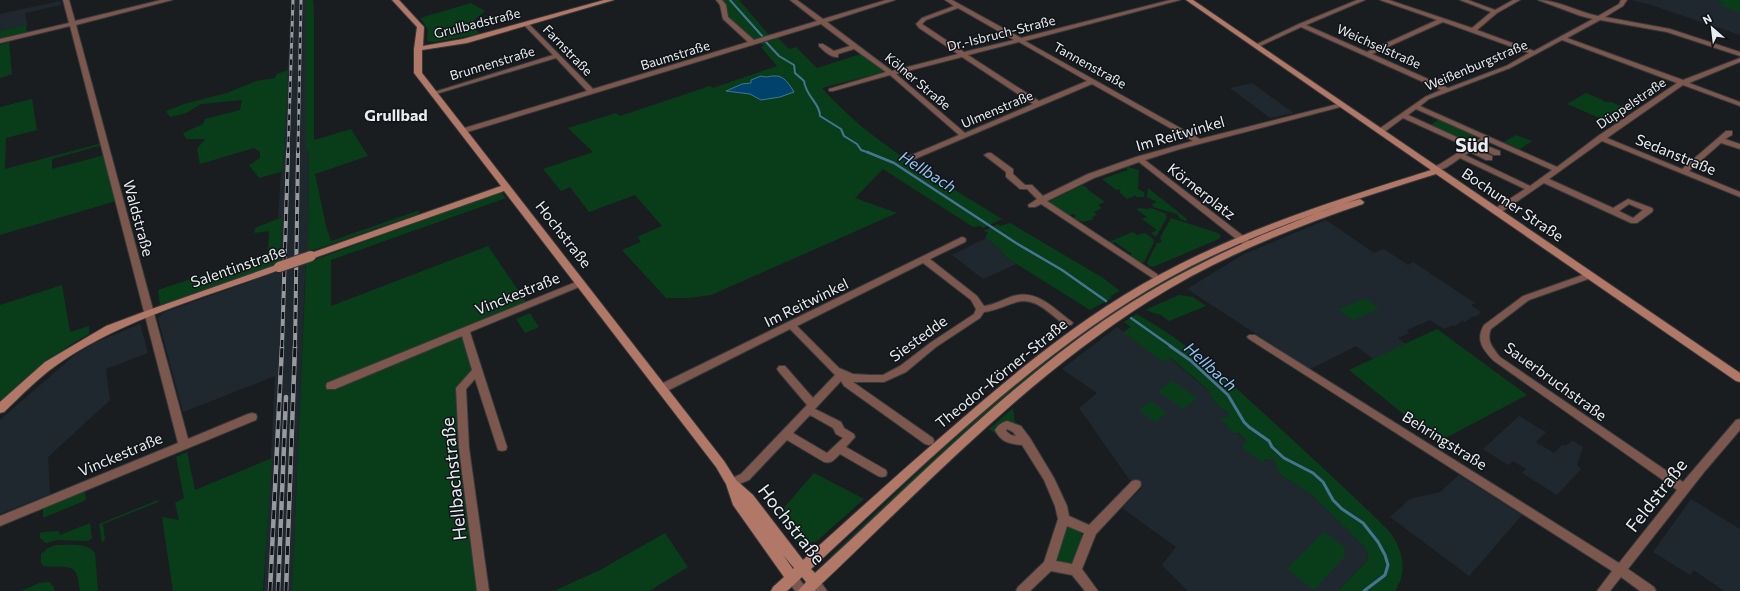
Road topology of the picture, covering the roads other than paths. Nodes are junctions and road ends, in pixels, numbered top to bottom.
1 (66, 0) edge
2 (169, 0) edge
3 (395, 0) edge
4 (611, 0) edge
5 (719, 0) edge
6 (793, 0) edge
7 (892, 0) edge
8 (948, 0) edge
9 (1177, 0) edge
10 (1190, 0) edge
11 (1362, 0) edge
12 (1383, 0) edge
13 (1463, 0) edge
14 (1517, 0) edge
15 (1541, 0) edge
16 (1558, 0) edge
17 (1624, 0) edge
18 (1551, 4) junction
19 (959, 6) junction
20 (1495, 12) junction
21 (1598, 18) junction
22 (1443, 20) junction
23 (822, 22) junction
24 (73, 24) junction
25 (526, 24) junction
26 (1301, 25) junction
27 (1473, 30) junction
28 (1562, 38) junction
29 (1020, 40) junction
30 (0, 41) edge
31 (753, 43) junction
32 (821, 44) dead end
33 (856, 46) junction
34 (1256, 46) junction
35 (418, 49) junction
36 (1368, 54) junction
37 (1534, 54) junction
38 (1740, 54) edge
39 (962, 55) junction
40 (557, 56) junction
41 (1740, 60) edge
42 (892, 73) junction
43 (1093, 81) junction
44 (1682, 83) junction
45 (831, 90) dead end
46 (1447, 90) junction
47 (592, 92) junction
48 (434, 94) junction
49 (1038, 104) junction
50 (1740, 104) edge
51 (1342, 105) junction
52 (1415, 106) junction
53 (1403, 115) junction
54 (464, 131) junction
55 (1380, 131) junction
56 (1729, 133) dead end
57 (964, 136) junction
58 (1486, 138) junction
59 (1602, 138) junction
60 (1720, 140) junction
61 (1198, 141) junction
62 (1471, 146) junction
63 (1740, 148) edge
64 (1497, 153) dead end
65 (988, 155) dead end
66 (1460, 155) junction
67 (1490, 158) dead end
68 (910, 159) dead end
69 (1139, 159) junction
70 (1558, 170) junction
71 (1438, 172) junction
72 (1683, 172) junction
73 (1544, 180) junction
74 (506, 187) junction
75 (1531, 189) junction
76 (1740, 195) edge
77 (1043, 200) junction
78 (1032, 205) dead end
79 (1497, 211) junction
80 (1613, 212) dead end
81 (962, 240) dead end
82 (1245, 241) junction
83 (924, 259) junction
84 (1591, 275) junction
85 (1154, 276) dead end
86 (581, 283) junction
87 (981, 309) junction
88 (150, 313) junction
89 (1068, 323) dead end
90 (791, 325) junction
91 (465, 331) junction
92 (1252, 337) dead end
93 (782, 369) dead end
94 (478, 370) junction
95 (842, 374) junction
96 (1740, 378) edge
97 (331, 386) dead end
98 (662, 388) junction
99 (811, 407) junction
100 (0, 409) edge
101 (252, 417) dead end
102 (1740, 423) edge
103 (786, 434) junction
104 (929, 441) dead end
105 (1026, 441) dead end
106 (184, 444) junction
107 (502, 447) dead end
108 (839, 448) junction
109 (882, 473) dead end
110 (732, 483) junction
111 (1136, 484) dead end
112 (1684, 489) junction
113 (1064, 519) junction
114 (0, 521) edge
115 (1091, 531) junction
116 (1048, 565) junction
117 (804, 568) junction
118 (1076, 570) junction
119 (1620, 570) junction
120 (792, 578) junction
121 (811, 589) edge
122 (484, 591) edge
123 (778, 591) edge
124 (1022, 591) edge
125 (1092, 591) edge
126 (1603, 591) edge
127 (1650, 591) edge

1 - 24 street, Waldstraße
2 - 24 street
3 - 35 main road, Hochstraße
4 - 25 main road, Grullbadstraße
5 - 31 street
6 - 23 street, Kölner Straße
7 - 23 street, Baumstraße
8 - 19 street, Tannenstraße
9 - 29 street, Dr.-Isbruch-Straße
10 - 34 main road, Bochumer Straße
11 - 26 street
12 - 22 street
13 - 20 street
14 - 20 street
15 - 18 street
16 - 18 street
17 - 21 street, Weißenburgstraße
18 - 21 street
19 - 29 street, Tannenstraße
19 - 39 street
20 - 27 street
21 - 28 street, Weißenburgstraße
21 - 38 street
22 - 27 street
22 - 36 street
23 - 31 street, Baumstraße
23 - 33 street, Kölner Straße
24 - 30 street
24 - 88 street, Waldstraße
25 - 35 main road, Grullbadstraße
25 - 40 street, Farnstraße
26 - 34 street
26 - 36 street, Weichselstraße
27 - 37 street
28 - 37 street, Weißenburgstraße
28 - 44 street
29 - 39 street, Dr.-Isbruch-Straße
29 - 43 street, Tannenstraße
31 - 47 street, Baumstraße
32 - 33 street
33 - 42 street, Kölner Straße
34 - 51 main road, Bochumer Straße
35 - 48 main road, Hochstraße
36 - 46 street, Weichselstraße
37 - 46 street, Weißenburgstraße
39 - 42 street, Dr.-Isbruch-Straße
39 - 49 street
40 - 47 street, Farnstraße
40 - 48 street, Brunnenstraße
41 - 44 street, Düppelstraße
42 - 45 street, Dr.-Isbruch-Straße
42 - 57 street, Kölner Straße
43 - 49 street, Ulmenstraße
43 - 61 street, Tannenstraße
44 - 50 street
44 - 59 street, Düppelstraße
46 - 52 street, Weißenburgstraße
47 - 54 street, Baumstraße
48 - 54 main road, Hochstraße
49 - 57 street, Ulmenstraße
51 - 55 main road, Bochumer Straße
51 - 61 street, Im Reitwinkel
52 - 53 street, Weißenburgstraße
52 - 58 street
53 - 55 street, Weißenburgstraße
53 - 62 street
54 - 74 main road, Hochstraße
55 - 71 main road, Bochumer Straße
56 - 60 street
57 - 68 street, Ulmenstraße
58 - 62 street
58 - 70 street
59 - 70 street, Düppelstraße
59 - 72 street, Sedanstraße
60 - 63 street
60 - 72 street
61 - 69 street, Im Reitwinkel
62 - 64 street
62 - 66 street
62 - 67 street
65 - 77 street
66 - 71 street
66 - 75 street
69 - 77 street, Im Reitwinkel
69 - 82 street, Körnerplatz
70 - 73 street, Düppelstraße
71 - 79 main road, Bochumer Straße
71 - 82 main road, Theodor-Körner-Straße
72 - 76 street, Sedanstraße
73 - 75 street, Düppelstraße
73 - 80 street
74 - 86 main road, Hochstraße
74 - 88 main road, Salentinstraße, bridge
75 - 79 street, Düppelstraße
77 - 78 street, Im Reitwinkel
77 - 85 street
79 - 84 main road, Bochumer Straße
81 - 83 street, Im Reitwinkel
82 - 117 main road, Theodor-Körner-Straße
82 - 121 main road, Theodor-Körner-Straße
83 - 87 street
83 - 90 street, Im Reitwinkel
84 - 96 main road, Bochumer Straße
84 - 112 street, Sauerbruchstraße
86 - 91 street, Vinckestraße
86 - 98 main road, Hochstraße
87 - 89 street
87 - 95 street, Siestedde
88 - 100 main road, Salentinstraße
88 - 106 street, Waldstraße
90 - 95 street, Siestedde
90 - 98 street, Im Reitwinkel
91 - 94 street, Vinckestraße
91 - 97 street, Vinckestraße
92 - 119 street, Behringstraße
93 - 99 street
94 - 107 street, Vinckestraße
94 - 122 street, Hellbachstraße
95 - 99 street
95 - 104 street, Siestedde
98 - 110 main road, Hochstraße
99 - 103 street
99 - 108 street
101 - 106 street, Vinckestraße
102 - 112 street, Feldstraße
103 - 108 street
103 - 110 street
105 - 113 street
106 - 114 street, Vinckestraße
108 - 109 street
110 - 117 main road, Hochstraße
110 - 120 main road, Hochstraße
111 - 115 street
112 - 119 street, Feldstraße
113 - 115 street
113 - 116 street
115 - 118 street
116 - 118 street
116 - 124 street
117 - 120 main road, Theodor-Körner-Straße
117 - 121 main road, Hochstraße
118 - 125 street
119 - 126 street, Feldstraße
119 - 127 street, Behringstraße
120 - 121 street, Hochstraße
120 - 123 main road, Theodor-Körner-Straße

